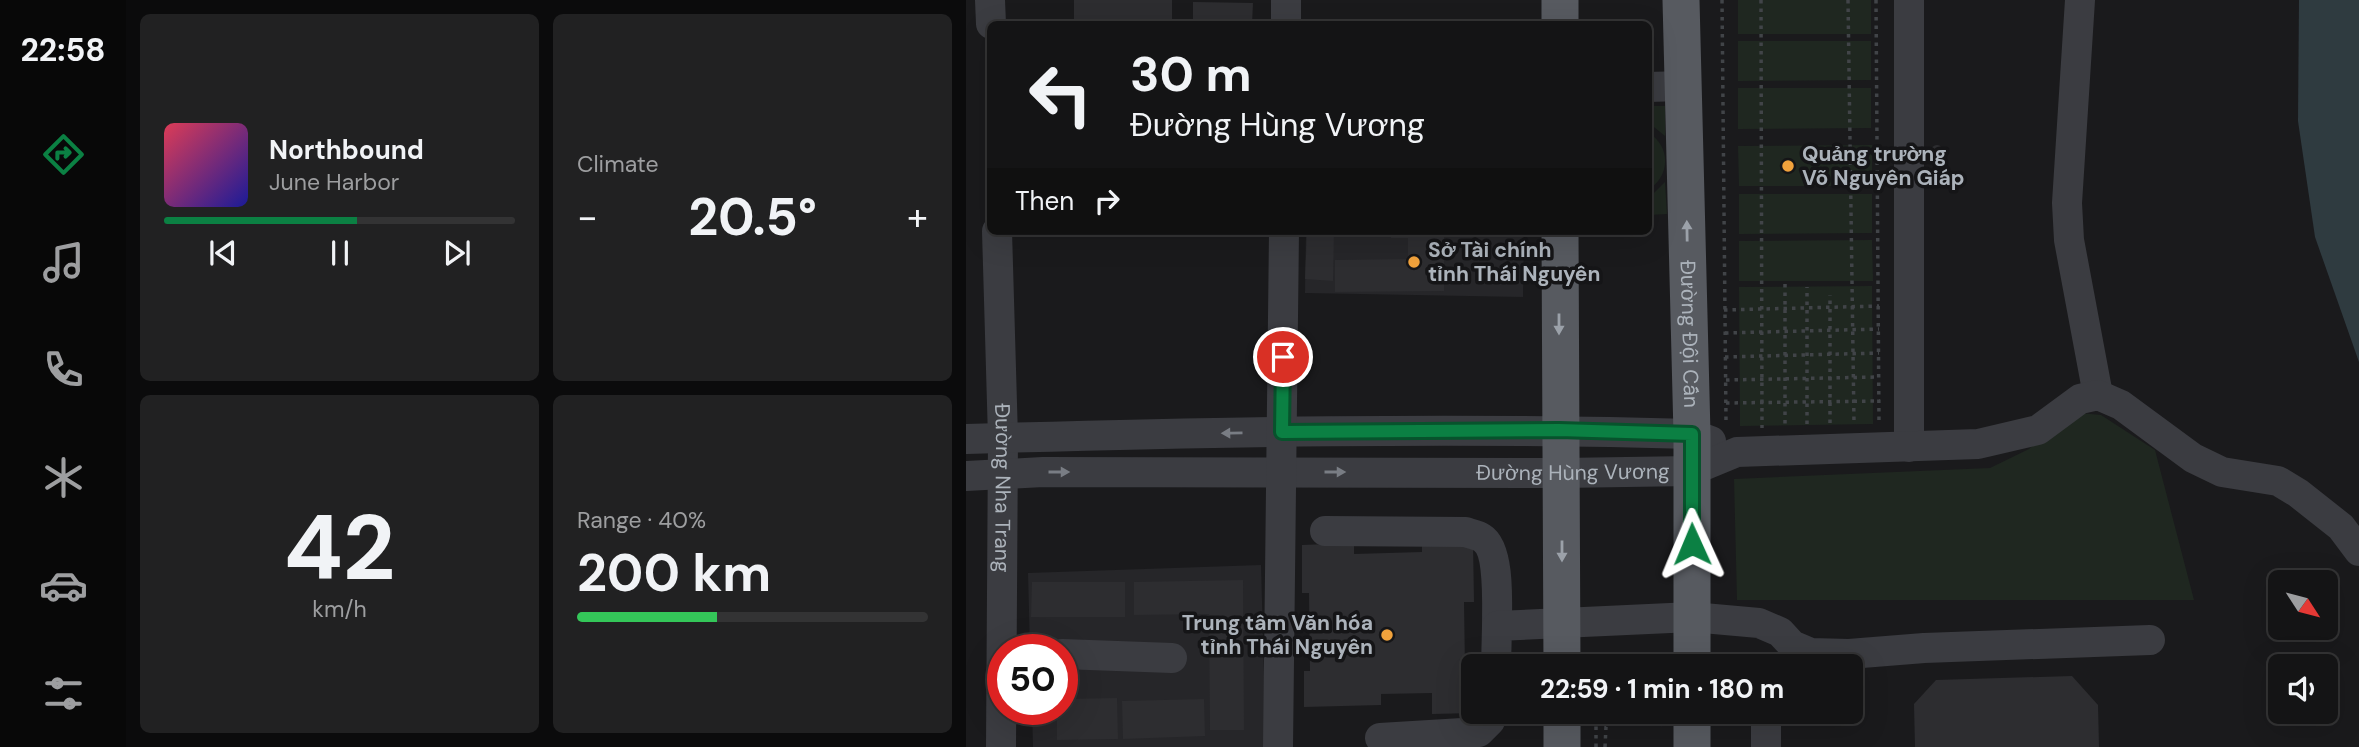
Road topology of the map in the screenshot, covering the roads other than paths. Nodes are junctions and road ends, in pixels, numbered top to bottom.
1 (990, 0) edge
2 (1286, 0) edge
3 (1560, 0) edge
4 (1681, 0) edge
5 (1909, 0) edge
6 (2080, 0) edge
7 (991, 21) edge
8 (1286, 21) edge
9 (1560, 21) edge
10 (1666, 86) edge
11 (997, 235) edge
12 (1284, 235) edge
13 (1560, 235) edge
14 (2098, 394) junction
15 (1709, 428) junction
16 (1559, 430) junction
17 (1282, 432) junction
18 (1003, 438) junction
19 (966, 439) edge
20 (1909, 447) junction
21 (1737, 453) junction
22 (1282, 471) junction
23 (1691, 471) junction
24 (1562, 473) junction
25 (1002, 475) junction
26 (966, 476) edge
27 (1325, 531) dead end
28 (2359, 551) edge
29 (1692, 617) junction
30 (1562, 623) junction
31 (1497, 626) junction
32 (1002, 634) edge
33 (2150, 640) dead end
34 (1496, 654) edge
35 (1562, 654) edge
36 (1692, 654) edge
37 (1786, 654) edge
38 (1803, 654) edge
39 (1849, 654) edge
40 (1849, 654) edge
41 (1078, 655) edge
42 (1172, 658) dead end
43 (1487, 724) edge
44 (1569, 724) edge
45 (1692, 724) edge
46 (1766, 724) edge
47 (1001, 725) edge
48 (1381, 738) dead end
49 (1579, 743) edge
50 (1001, 747) edge
51 (1278, 747) edge
52 (1692, 747) edge
53 (1766, 747) edge

1 - 7 street
2 - 8 street
3 - 9 main road
4 - 10 main road, Đường Đội Cấn
5 - 20 street
6 - 14 street
15 -> 10 main road, Đường Đội Cấn
11 - 18 street, Đường Nha Trang
12 - 17 street
13 -> 16 main road
14 - 20 street
14 - 28 street
15 - 16 street, Đường Hùng Vương
15 - 21 street, Đường Hùng Vương
15 - 23 main road, Đường Đội Cấn
16 - 17 street, Đường Hùng Vương
16 - 24 main road
17 -> 18 street, Đường Hùng Vương
17 - 22 street
18 - 19 street, Đường Hùng Vương
18 - 25 street, Đường Nha Trang
20 - 21 street
21 - 23 street, Đường Hùng Vương
22 -> 24 street, Đường Hùng Vương
25 -> 22 street, Đường Hùng Vương
22 - 51 street
23 - 24 street, Đường Hùng Vương
23 - 29 main road, Đường Đội Cấn
24 -> 30 main road
25 - 26 street, Đường Hùng Vương
25 - 32 street, Đường Nha Trang
27 - 31 street
29 - 30 street
29 - 36 main road, Đường Đội Cấn
29 - 37 street
30 - 31 street
30 - 35 main road
31 - 34 street
33 - 40 street
38 - 39 street
41 - 42 street
43 - 48 street
44 - 49 main road
45 - 52 main road
46 - 53 street
47 - 50 street, Đường Nha Trang

